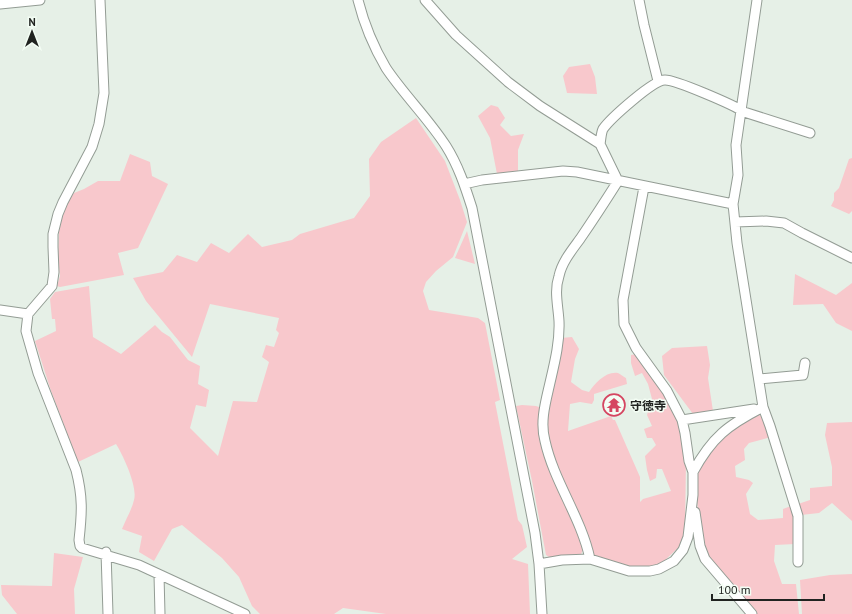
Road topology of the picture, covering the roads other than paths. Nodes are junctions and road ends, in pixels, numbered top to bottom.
1 (40, 0) edge
2 (100, 0) edge
3 (358, 0) edge
4 (425, 0) edge
5 (640, 0) edge
6 (757, 0) edge
7 (0, 4) edge
8 (658, 81) junction
9 (741, 110) junction
10 (810, 133) dead end
11 (600, 144) junction
12 (618, 181) junction
13 (464, 184) junction
14 (644, 187) junction
15 (733, 204) junction
16 (735, 222) junction
17 (852, 258) edge
18 (0, 310) edge
19 (28, 314) junction
20 (805, 363) dead end
21 (759, 379) junction
22 (763, 407) junction
23 (682, 420) junction
24 (693, 472) junction
25 (693, 495) junction
26 (106, 553) junction
27 (590, 559) junction
28 (798, 562) dead end
29 (539, 564) junction
30 (159, 575) junction
31 (108, 614) edge
32 (160, 614) edge
33 (245, 614) edge
34 (542, 614) edge
35 (752, 614) edge

1 - 7 street
2 - 19 street
3 - 13 street
4 - 11 street
5 - 8 street
6 - 9 street
8 - 9 street
8 - 11 street
9 - 10 street
9 - 15 street
11 - 12 street
12 - 13 street
12 - 14 street
12 - 27 street
13 - 29 street
14 - 15 street
14 - 23 street
15 - 16 street
16 - 17 street
16 - 21 street
18 - 19 street
19 - 26 street
20 - 21 street
21 - 22 street
22 - 23 street
22 - 24 street
22 - 28 street
23 - 24 street
24 - 25 street
25 - 27 street
25 - 35 street
26 - 30 street
26 - 31 street
27 - 29 street
29 - 34 street
30 - 32 street
30 - 33 street

